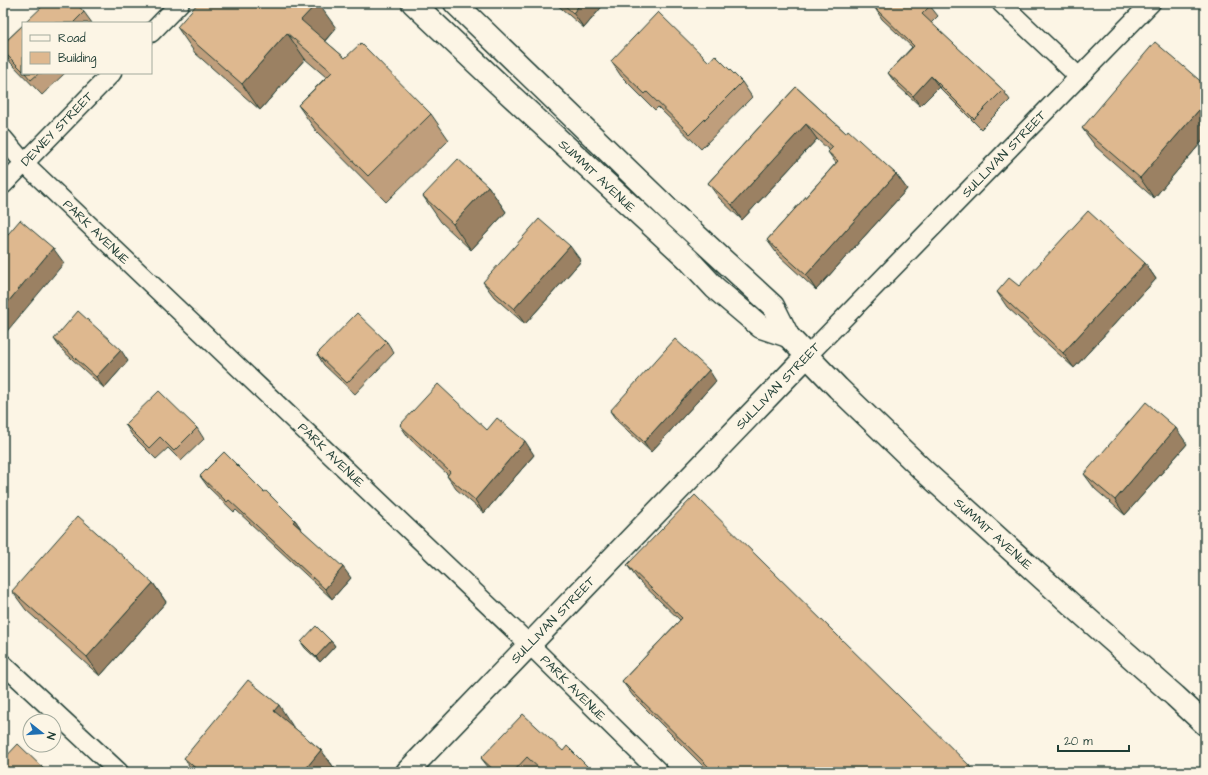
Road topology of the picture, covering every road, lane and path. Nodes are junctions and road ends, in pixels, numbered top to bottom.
1 (180, 3) edge
2 (413, 3) edge
3 (455, 3) edge
4 (1001, 3) edge
5 (1151, 3) edge
6 (152, 32) edge
7 (111, 74) edge
8 (1079, 77) junction
9 (3, 138) edge
10 (24, 163) junction
11 (3, 185) edge
12 (788, 336) junction
13 (806, 356) junction
14 (529, 644) junction
15 (3, 664) edge
16 (1205, 724) edge
17 (118, 772) edge
18 (407, 772) edge
19 (659, 772) edge

1 - 6 street
2 - 12 main road, SUMMIT AVENUE
3 - 12 main road, SUMMIT AVENUE
4 - 8 street
5 - 8 street, SULLIVAN STREET
7 - 10 street, DEWEY STREET
8 - 13 street, SULLIVAN STREET
9 - 10 street, PARK AVENUE
10 - 11 street, DEWEY STREET
10 - 14 street, PARK AVENUE
12 - 13 main road, SUMMIT AVENUE
13 - 14 main road, SULLIVAN STREET
13 - 16 main road, SUMMIT AVENUE
14 - 18 main road, SULLIVAN STREET
14 - 19 street, PARK AVENUE
15 - 17 street

